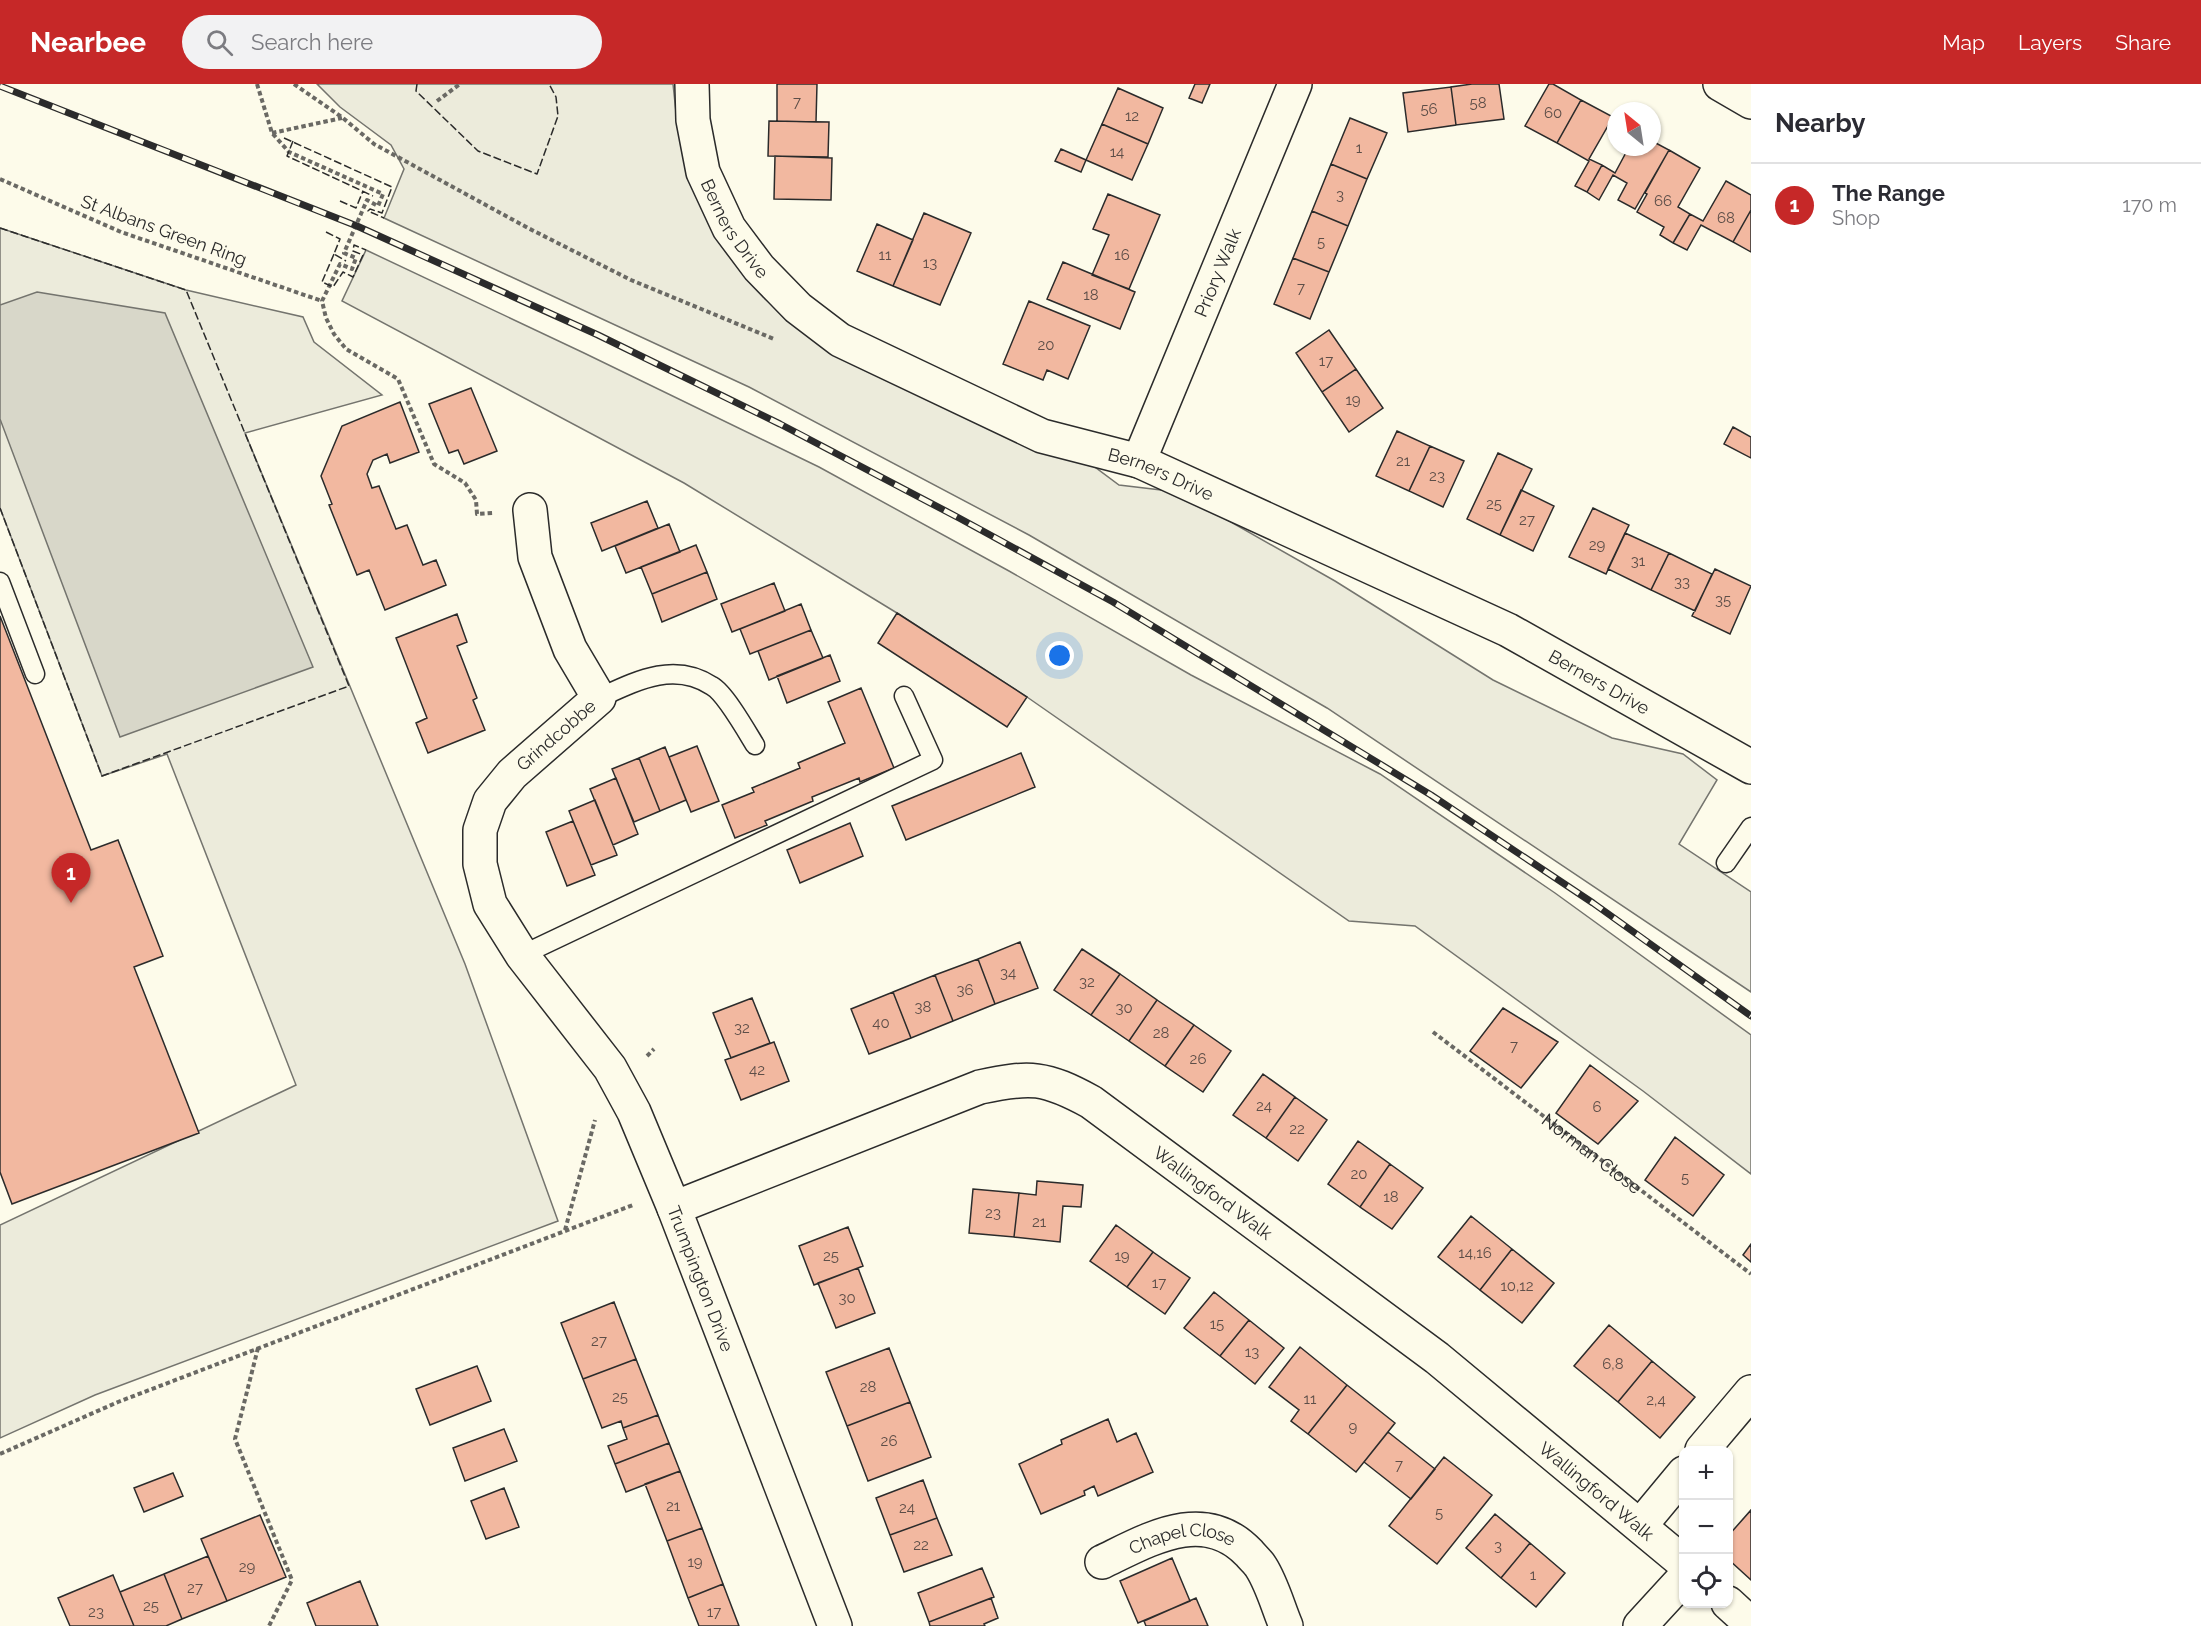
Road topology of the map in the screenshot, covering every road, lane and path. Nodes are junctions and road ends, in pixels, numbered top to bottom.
1 (257, 84) edge
2 (294, 84) edge
3 (460, 84) edge
4 (692, 84) edge
5 (1295, 84) edge
6 (1720, 84) edge
7 (437, 101) dead end
8 (1751, 102) edge
9 (343, 118) junction
10 (272, 133) junction
11 (0, 179) edge
12 (322, 301) junction
13 (782, 342) dead end
14 (1139, 461) junction
15 (530, 510) joint
16 (0, 582) edge
17 (35, 674) dead end
18 (904, 696) dead end
19 (599, 698) junction
20 (755, 746) dead end
21 (1751, 767) edge
22 (1751, 827) edge
23 (1726, 863) dead end
24 (522, 955) junction
25 (1433, 1032) dead end
26 (610, 1068) junction
27 (670, 1199) junction
28 (565, 1230) junction
29 (1751, 1274) edge
30 (258, 1348) junction
31 (1751, 1392) edge
32 (1705, 1446) edge
33 (0, 1454) edge
34 (1679, 1478) edge
35 (1640, 1526) junction
36 (1679, 1560) edge
37 (1102, 1562) dead end
38 (1679, 1582) edge
39 (1733, 1608) edge
40 (1751, 1624) edge
41 (269, 1626) edge
42 (835, 1626) edge
43 (1286, 1626) edge
44 (1640, 1626) edge

1 - 10 path
2 - 9 path
3 - 7 path
4 - 14 street, Berners Drive
5 - 14 street, Priory Walk
6 - 8 street
9 - 10 path
9 - 13 path
10 - 12 path
11 - 12 path, St Albans Green Ring
12 - 15 path
14 - 21 street, Berners Drive
15 - 19 street, Grindcobbe
16 - 17 lane
18 - 24 lane
19 - 20 lane
19 - 24 street, Grindcobbe
22 - 23 lane
24 - 26 street, Trumpington Drive
25 - 29 path, Norman Close
26 - 27 street, Trumpington Drive
26 - 28 path
27 - 28 path
27 - 35 street, Wallingford Walk
27 - 42 street, Trumpington Drive
28 - 30 path
30 - 33 path
30 - 41 path
31 - 32 street
34 - 35 street
35 - 36 street, Wallingford Walk
37 - 43 street, Chapel Close
38 - 44 street
39 - 40 street

